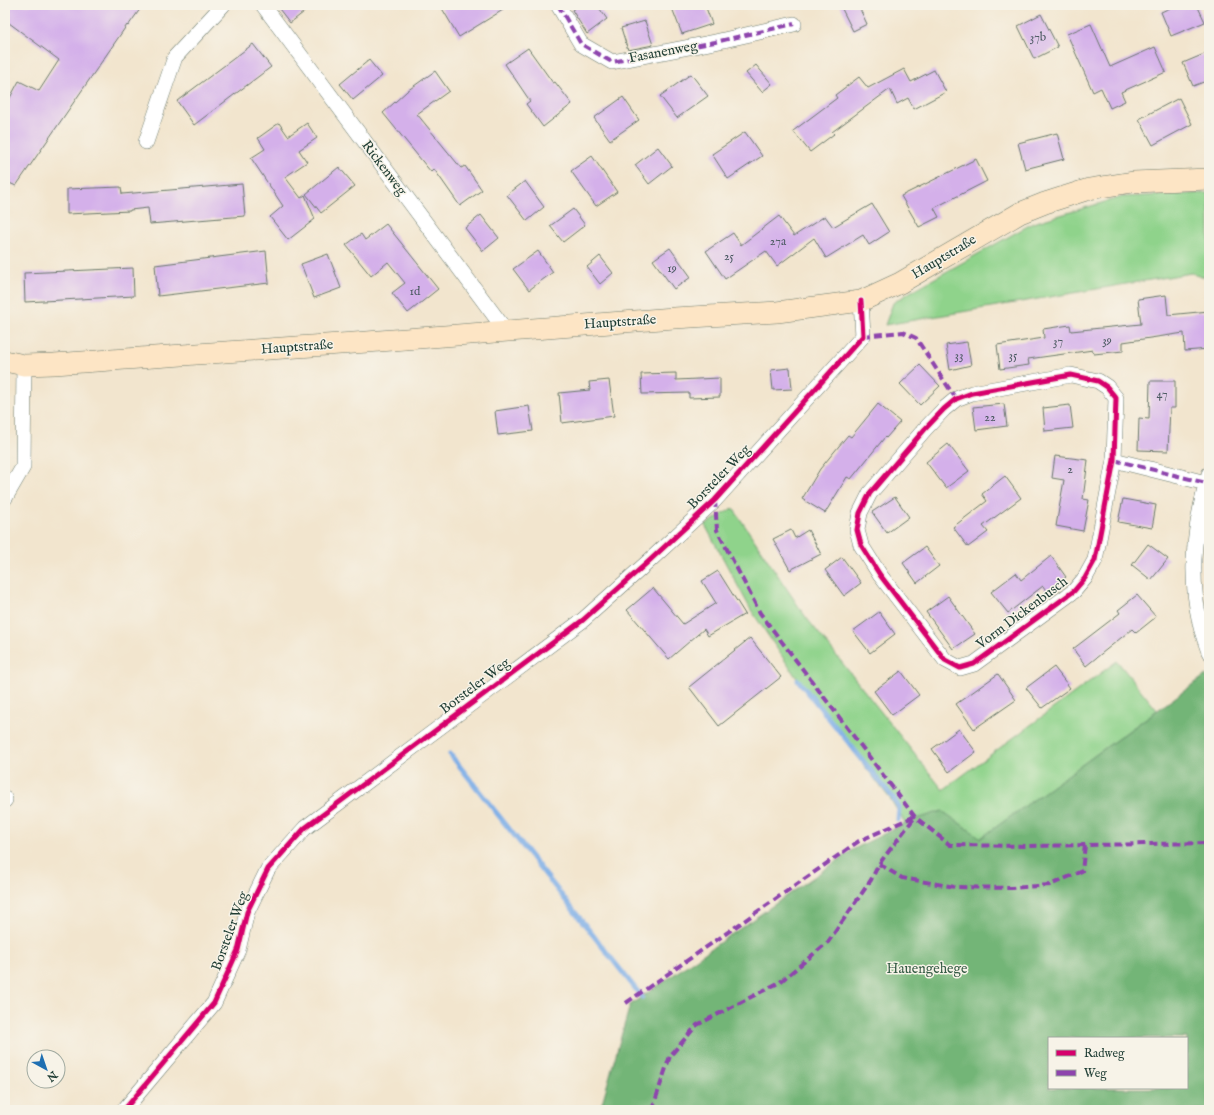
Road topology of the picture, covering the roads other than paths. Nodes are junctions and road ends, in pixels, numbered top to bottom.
1 (223, 5) edge
2 (263, 5) edge
3 (558, 5) edge
4 (794, 24) dead end
5 (146, 142) dead end
6 (1209, 179) edge
7 (861, 301) junction
8 (506, 330) junction
9 (15, 363) edge
10 (1114, 460) junction
11 (1208, 478) edge
12 (5, 498) edge
13 (1209, 652) edge
14 (124, 1110) edge

1 - 5 street
2 - 8 street, Rickenweg
3 - 4 street, Fasanenweg
6 - 7 main road, Hauptstraße
7 - 8 main road, Hauptstraße
7 - 14 street, Borsteler Weg
8 - 9 main road, Hauptstraße
9 - 12 street
10 - 10 street, Vorm Dickenbusch
10 - 11 street
11 - 13 street

